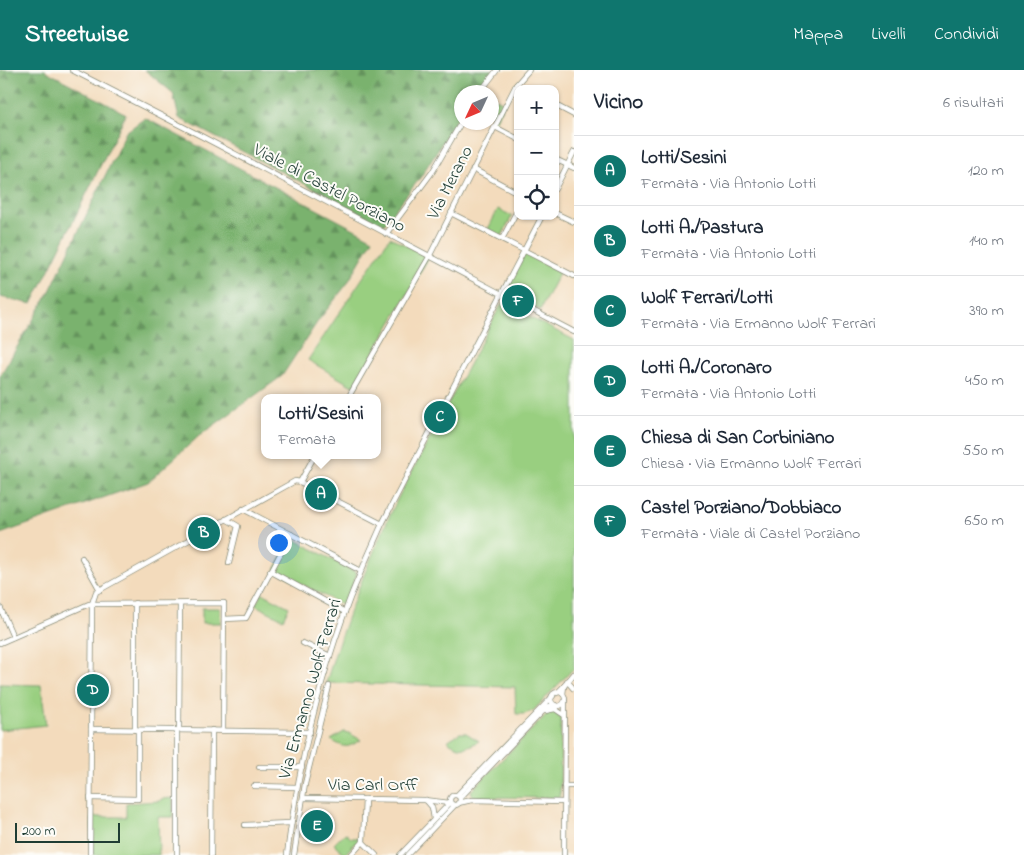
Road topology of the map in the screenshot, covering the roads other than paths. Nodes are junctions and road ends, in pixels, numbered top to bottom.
1 (72, 70) edge
2 (497, 70) edge
3 (529, 70) edge
4 (516, 84) joint
5 (485, 85) edge
6 (559, 107) edge
7 (574, 115) edge
8 (499, 119) edge
9 (499, 129) edge
10 (457, 130) edge
11 (493, 130) edge
12 (514, 137) edge
13 (574, 152) edge
14 (559, 161) edge
15 (567, 165) junction
16 (574, 168) edge
17 (473, 169) junction
18 (559, 182) edge
19 (514, 191) edge
20 (452, 213) junction
21 (559, 215) edge
22 (514, 216) edge
23 (540, 220) edge
24 (574, 222) edge
25 (386, 234) junction
26 (502, 239) junction
27 (524, 250) junction
28 (429, 257) junction
29 (574, 276) edge
30 (502, 294) junction
31 (574, 332) edge
32 (350, 394) edge
33 (313, 459) edge
34 (300, 482) junction
35 (243, 509) junction
36 (226, 519) junction
37 (382, 524) junction
38 (291, 534) junction
39 (82, 558) dead end
40 (229, 563) dead end
41 (270, 571) junction
42 (361, 571) junction
43 (100, 590) junction
44 (135, 603) junction
45 (92, 604) junction
46 (180, 604) junction
47 (0, 608) edge
48 (345, 612) junction
49 (224, 618) junction
50 (13, 637) junction
51 (0, 643) edge
52 (302, 643) dead end
53 (330, 656) junction
54 (574, 674) edge
55 (565, 683) junction
56 (329, 686) dead end
57 (574, 687) edge
58 (554, 694) junction
59 (564, 698) junction
60 (556, 706) junction
61 (541, 714) junction
62 (564, 715) junction
63 (565, 723) junction
64 (90, 729) junction
65 (136, 730) junction
66 (178, 730) junction
67 (212, 730) junction
68 (223, 730) junction
69 (310, 732) junction
70 (259, 767) dead end
71 (302, 767) junction
72 (254, 786) dead end
73 (564, 786) junction
74 (574, 786) edge
75 (297, 787) junction
76 (470, 789) junction
77 (90, 798) junction
78 (303, 798) junction
79 (364, 799) junction
80 (424, 800) junction
81 (455, 801) junction
82 (469, 801) junction
83 (564, 802) junction
84 (434, 819) junction
85 (291, 823) junction
86 (245, 825) dead end
87 (363, 842) junction
88 (90, 855) edge
89 (177, 855) edge
90 (211, 855) edge
91 (287, 855) edge
92 (294, 855) edge
93 (351, 855) edge
94 (376, 855) edge
95 (400, 855) edge
96 (407, 855) edge
97 (564, 855) edge

1 - 25 street, Viale di Castel Porziano
2 - 5 street
3 - 4 street, Via Merano
4 - 8 street, Via Merano
6 - 7 street
9 - 12 street
10 - 25 street
11 - 17 street, Via Merano
13 - 15 street
14 - 15 street
15 - 16 street
15 - 18 street
17 - 19 street
17 - 20 street, Via Merano
20 - 26 street
20 - 28 street, Via Merano
21 - 24 street
22 - 26 street
23 - 27 street, Via Ermanno Wolf Ferrari
25 - 28 street, Viale di Castel Porziano
26 - 27 street
27 - 29 street
27 - 30 street, Via Ermanno Wolf Ferrari
28 - 30 street, Viale di Castel Porziano
28 - 32 street, Via Merano
30 - 31 street, Viale di Castel Porziano
30 - 37 street, Via Ermanno Wolf Ferrari
33 - 34 street
34 - 35 street
34 - 37 street
35 - 36 street
35 - 38 street
36 - 40 street
36 - 43 street
37 - 42 street, Via Ermanno Wolf Ferrari
38 - 41 street
38 - 42 street
39 - 43 street
41 - 48 street
41 - 49 street
42 - 48 street, Via Ermanno Wolf Ferrari
43 - 45 street
44 - 45 street
44 - 46 street
44 - 65 street
45 - 50 street
45 - 64 street
46 - 49 street
46 - 66 street
47 - 50 street
48 - 53 street, Via Ermanno Wolf Ferrari
49 - 68 street
50 - 51 street
52 - 53 street
53 - 69 street, Via Ermanno Wolf Ferrari
54 - 55 street
55 - 57 street
55 - 58 street
55 - 59 street
56 - 78 street, Via Ermanno Wolf Ferrari
57 - 59 street
58 - 59 street
58 - 60 street
58 - 81 street
59 - 60 street
59 - 63 street
60 - 61 street
60 - 62 street
61 - 62 street
61 - 76 street
62 - 63 street
63 - 73 street
64 - 65 street
64 - 77 street
65 - 66 street
65 - 77 street
66 - 67 street
66 - 89 street
67 - 68 street
67 - 90 street
68 - 69 street
69 - 71 street, Via Ermanno Wolf Ferrari
70 - 71 street
71 - 75 street, Via Ermanno Wolf Ferrari
72 - 75 street
73 - 74 street
73 - 83 street
75 - 85 street, Via Ermanno Wolf Ferrari
76 - 81 street
76 - 82 street
77 - 88 street
78 - 79 street, Via Carl Orff
78 - 92 street, Via Ermanno Wolf Ferrari
79 - 80 street, Via Carl Orff
79 - 87 street
80 - 81 street, Via Carl Orff
80 - 84 street
81 - 82 street, Via Carl Orff
81 - 84 street
81 - 96 street
82 - 83 street, Via Carl Orff
83 - 97 street
84 - 95 street
85 - 86 street
85 - 91 street, Via Ermanno Wolf Ferrari
87 - 93 street
87 - 94 street

